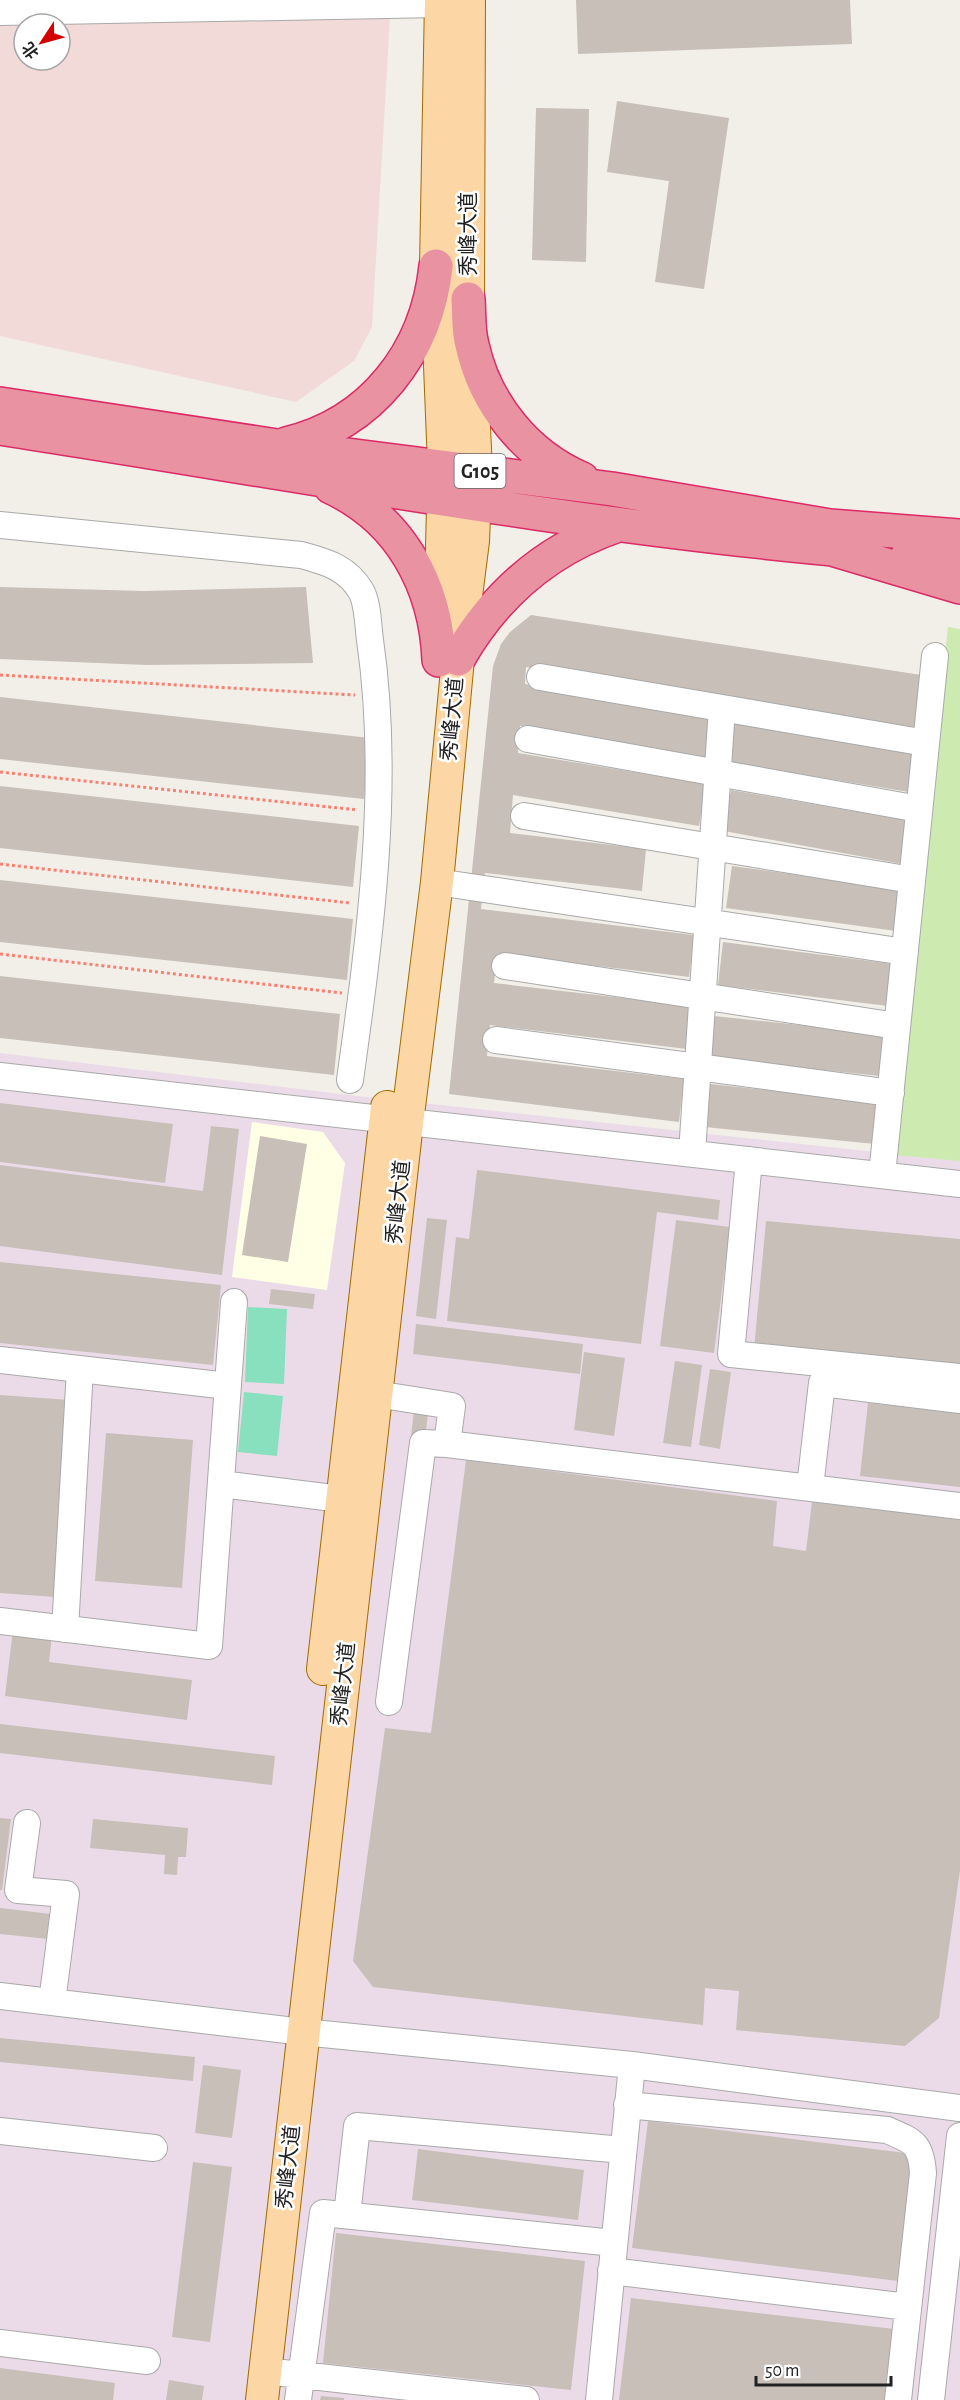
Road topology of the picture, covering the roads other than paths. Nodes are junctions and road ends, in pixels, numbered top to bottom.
1 (450, 1) edge
2 (273, 4) edge
3 (140, 5) edge
4 (4, 8) edge
5 (436, 266) junction
6 (468, 299) junction
7 (0, 404) edge
8 (0, 428) edge
9 (277, 459) junction
10 (444, 465) junction
11 (476, 470) junction
12 (612, 489) junction
13 (459, 501) junction
14 (621, 524) junction
15 (0, 525) edge
16 (960, 536) edge
17 (828, 548) junction
18 (960, 560) edge
19 (960, 587) edge
20 (935, 656) dead end
21 (448, 659) junction
22 (540, 676) dead end
23 (723, 708) junction
24 (528, 739) dead end
25 (926, 743) junction
26 (718, 772) junction
27 (920, 809) junction
28 (524, 816) dead end
29 (713, 847) junction
30 (912, 880) junction
31 (438, 882) junction
32 (708, 922) junction
33 (905, 952) junction
34 (505, 966) dead end
35 (703, 996) junction
36 (897, 1026) junction
37 (496, 1040) dead end
38 (698, 1067) junction
39 (0, 1076) edge
40 (350, 1080) dead end
41 (891, 1093) junction
42 (396, 1121) junction
43 (692, 1154) junction
44 (749, 1160) junction
45 (882, 1175) junction
46 (960, 1184) edge
47 (234, 1302) dead end
48 (0, 1360) edge
49 (80, 1369) junction
50 (960, 1377) edge
51 (228, 1386) junction
52 (376, 1394) junction
53 (960, 1400) edge
54 (447, 1444) junction
55 (221, 1484) junction
56 (810, 1488) junction
57 (340, 1499) junction
58 (960, 1506) edge
59 (0, 1621) edge
60 (65, 1629) junction
61 (389, 1702) dead end
62 (27, 1823) dead end
63 (0, 1996) edge
64 (52, 2002) junction
65 (294, 2031) junction
66 (632, 2065) junction
67 (627, 2105) junction
68 (960, 2108) edge
69 (0, 2131) edge
70 (960, 2136) edge
71 (154, 2148) dead end
72 (623, 2150) junction
73 (346, 2215) junction
74 (614, 2242) junction
75 (611, 2271) junction
76 (908, 2307) junction
77 (950, 2307) edge
78 (0, 2343) edge
79 (147, 2361) dead end
80 (301, 2374) junction
81 (263, 2385) edge
82 (245, 2400) edge
83 (298, 2400) edge
84 (526, 2400) edge
85 (599, 2400) edge
86 (898, 2400) edge
87 (931, 2400) edge

1 - 2 street
1 - 5 main road, 秀峰大道
1 - 6 main road, 秀峰大道
2 - 3 street
3 - 4 street
5 - 9 highway
5 - 10 main road, 秀峰大道
6 - 11 main road, 秀峰大道
6 - 12 highway
7 - 9 highway, G105
8 - 9 highway, G105
9 - 10 highway, G105
9 - 13 highway, G105
9 - 21 highway
10 - 11 highway, G105
10 - 13 main road, 秀峰大道
11 - 12 highway, G105
11 - 13 main road, 秀峰大道
12 - 16 highway, G105
13 - 14 highway, G105
13 - 21 main road, 秀峰大道
14 - 17 highway, G105
14 - 21 highway
15 - 40 street
17 - 18 highway, G105
17 - 19 highway
20 - 25 street
21 - 31 main road, 秀峰大道
21 - 42 main road, 秀峰大道
22 - 23 street
23 - 25 street
23 - 26 street
24 - 26 street
25 - 27 street
26 - 27 street
26 - 29 street
27 - 30 street
28 - 29 street
29 - 30 street
29 - 32 street
30 - 33 street
31 - 32 street
31 - 42 main road, 秀峰大道
32 - 33 street
32 - 35 street
33 - 36 street
34 - 35 street
35 - 36 street
35 - 38 street
36 - 41 street
37 - 38 street
38 - 41 street
38 - 43 street
39 - 42 street
41 - 45 street
42 - 43 street
42 - 52 main road, 秀峰大道
42 - 57 main road, 秀峰大道
43 - 44 street
44 - 45 street
44 - 50 street
45 - 46 street
47 - 51 street
48 - 49 street
49 - 51 street
49 - 60 street
51 - 55 street
52 - 54 street
52 - 65 main road, 秀峰大道
53 - 56 street
54 - 56 street
54 - 61 street
55 - 57 street
55 - 60 street
56 - 58 street
57 - 65 main road, 秀峰大道
59 - 60 street
62 - 64 street
63 - 64 street
64 - 65 street
65 - 66 street
65 - 81 main road, 秀峰大道
65 - 82 main road, 秀峰大道
66 - 67 street
66 - 68 street
67 - 72 street
67 - 76 street
69 - 71 street
70 - 77 street
72 - 73 street
72 - 74 street
73 - 74 street
73 - 80 street
74 - 75 street
75 - 76 street
75 - 85 street
76 - 86 street
77 - 87 street
78 - 79 street
80 - 81 street
80 - 83 street
80 - 84 street

